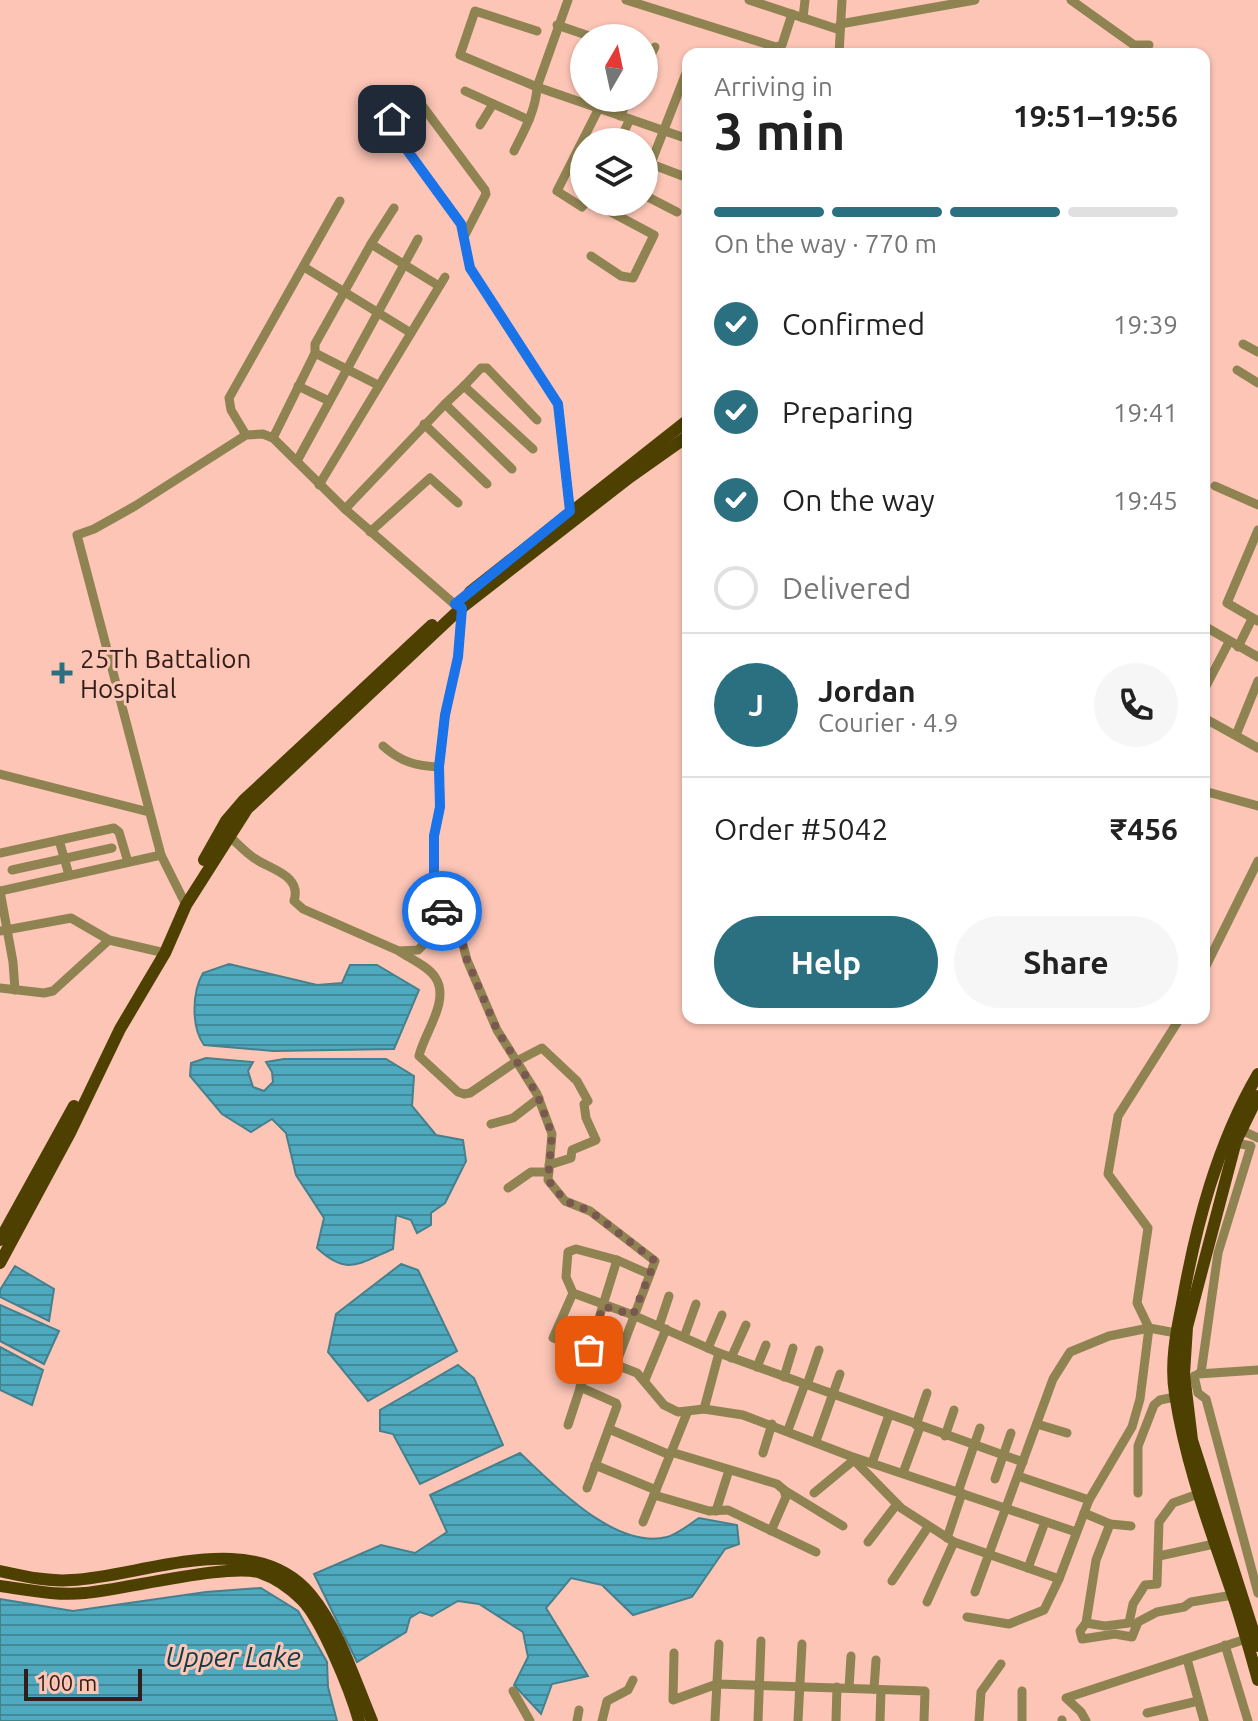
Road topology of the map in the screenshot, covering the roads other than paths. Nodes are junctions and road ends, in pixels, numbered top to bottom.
1 (568, 0) edge
2 (626, 0) edge
3 (749, 0) edge
4 (805, 0) edge
5 (842, 0) edge
6 (975, 0) edge
7 (1071, 0) edge
8 (765, 2) edge
9 (792, 14) junction
10 (803, 18) junction
11 (557, 25) junction
12 (840, 27) junction
13 (570, 29) edge
14 (537, 31) dead end
15 (1149, 45) dead end
16 (839, 48) edge
17 (682, 84) edge
18 (537, 87) junction
19 (465, 91) dead end
20 (570, 98) edge
21 (493, 104) junction
22 (611, 112) edge
23 (626, 112) edge
24 (625, 117) junction
25 (529, 120) junction
26 (480, 125) dead end
27 (622, 128) edge
28 (664, 131) junction
29 (682, 137) edge
30 (658, 146) edge
31 (514, 151) dead end
32 (570, 165) edge
33 (658, 167) edge
34 (682, 176) edge
35 (570, 199) edge
36 (340, 201) dead end
37 (658, 202) edge
38 (394, 208) dead end
39 (677, 212) dead end
40 (618, 216) edge
41 (465, 235) junction
42 (418, 239) dead end
43 (371, 244) junction
44 (591, 256) dead end
45 (403, 264) junction
46 (304, 267) junction
47 (445, 277) dead end
48 (439, 286) junction
49 (345, 292) junction
50 (378, 312) junction
51 (411, 333) junction
52 (1243, 344) dead end
53 (1258, 352) edge
54 (315, 353) junction
55 (347, 368) junction
56 (1237, 370) dead end
57 (1258, 383) edge
58 (378, 385) junction
59 (298, 386) junction
60 (464, 386) junction
61 (329, 401) junction
62 (445, 404) junction
63 (537, 420) dead end
64 (424, 424) junction
65 (682, 425) edge
66 (246, 435) junction
67 (273, 438) junction
68 (682, 440) edge
69 (533, 449) dead end
70 (297, 461) junction
71 (512, 469) dead end
72 (487, 484) dead end
73 (319, 485) junction
74 (1215, 486) dead end
75 (458, 503) dead end
76 (1258, 505) edge
77 (345, 509) junction
78 (570, 511) junction
79 (1258, 530) edge
80 (370, 532) junction
81 (459, 607) junction
82 (1255, 620) edge
83 (1210, 630) edge
84 (1233, 644) junction
85 (1258, 657) edge
86 (1210, 680) edge
87 (1258, 681) edge
88 (1210, 721) edge
89 (1236, 735) junction
90 (383, 746) dead end
91 (1258, 748) edge
92 (439, 767) junction
93 (0, 774) edge
94 (1210, 793) edge
95 (1258, 806) edge
96 (149, 812) junction
97 (229, 836) junction
98 (59, 840) junction
99 (112, 848) dead end
100 (0, 853) edge
101 (161, 855) junction
102 (64, 858) junction
103 (1258, 861) edge
104 (128, 862) junction
105 (12, 870) dead end
106 (69, 875) junction
107 (0, 891) edge
108 (184, 902) junction
109 (446, 922) junction
110 (4, 930) edge
111 (109, 940) junction
112 (11, 947) junction
113 (0, 950) edge
114 (399, 951) junction
115 (161, 952) junction
116 (1210, 958) edge
117 (0, 988) edge
118 (15, 990) junction
119 (1176, 1024) edge
120 (517, 1061) junction
121 (1258, 1074) edge
122 (1258, 1096) edge
123 (539, 1098) junction
124 (491, 1124) dead end
125 (1233, 1135) junction
126 (1258, 1138) edge
127 (549, 1168) junction
128 (508, 1188) dead end
129 (0, 1240) edge
130 (617, 1260) junction
131 (0, 1263) edge
132 (649, 1274) junction
133 (573, 1293) junction
134 (669, 1296) dead end
135 (696, 1304) dead end
136 (603, 1306) junction
137 (633, 1315) junction
138 (722, 1315) dead end
139 (746, 1325) dead end
140 (662, 1327) junction
141 (1149, 1328) junction
142 (1176, 1333) junction
143 (684, 1337) junction
144 (766, 1345) dead end
145 (708, 1348) junction
146 (793, 1348) dead end
147 (819, 1350) dead end
148 (590, 1352) junction
149 (719, 1353) junction
150 (731, 1358) junction
151 (616, 1364) junction
152 (757, 1367) junction
153 (1258, 1370) edge
154 (840, 1374) dead end
155 (1193, 1374) junction
156 (784, 1377) junction
157 (645, 1380) junction
158 (806, 1385) junction
159 (580, 1387) junction
160 (927, 1393) dead end
161 (833, 1395) junction
162 (1175, 1397) junction
163 (704, 1409) junction
164 (954, 1410) dead end
165 (687, 1413) junction
166 (889, 1415) junction
167 (772, 1424) junction
168 (1037, 1424) junction
169 (568, 1425) dead end
170 (918, 1426) junction
171 (980, 1428) dead end
172 (609, 1429) junction
173 (788, 1430) junction
174 (1011, 1433) dead end
175 (1067, 1433) dead end
176 (945, 1436) junction
177 (816, 1441) junction
178 (974, 1446) junction
179 (671, 1453) junction
180 (763, 1453) dead end
181 (1003, 1456) junction
182 (852, 1458) junction
183 (1023, 1462) junction
184 (872, 1463) junction
185 (595, 1465) junction
186 (729, 1470) junction
187 (903, 1473) junction
188 (1018, 1476) junction
189 (995, 1479) dead end
190 (587, 1488) dead end
191 (784, 1490) junction
192 (655, 1492) junction
193 (960, 1492) junction
194 (814, 1493) dead end
195 (1138, 1493) dead end
196 (1198, 1494) junction
197 (1089, 1500) junction
198 (897, 1504) junction
199 (1007, 1509) junction
200 (716, 1511) junction
201 (1084, 1513) junction
202 (643, 1522) dead end
203 (1045, 1522) junction
204 (1110, 1524) junction
205 (843, 1526) dead end
206 (1131, 1526) dead end
207 (928, 1527) junction
208 (771, 1531) junction
209 (1076, 1532) junction
210 (951, 1540) junction
211 (868, 1542) dead end
212 (1214, 1544) junction
213 (816, 1552) dead end
214 (990, 1554) junction
215 (1159, 1556) junction
216 (1028, 1568) junction
217 (0, 1571) edge
218 (1059, 1579) junction
219 (892, 1581) dead end
220 (0, 1586) edge
221 (1257, 1586) edge
222 (1235, 1590) junction
223 (975, 1592) dead end
224 (927, 1602) dead end
225 (967, 1617) dead end
226 (1086, 1623) junction
227 (1246, 1639) junction
228 (761, 1641) dead end
229 (719, 1644) dead end
230 (802, 1644) dead end
231 (1225, 1645) junction
232 (1258, 1646) edge
233 (674, 1653) dead end
234 (851, 1656) dead end
235 (1187, 1659) junction
236 (876, 1660) dead end
237 (1001, 1664) dead end
238 (633, 1680) dead end
239 (1258, 1680) edge
240 (717, 1684) junction
241 (759, 1685) junction
242 (800, 1685) junction
243 (837, 1687) junction
244 (849, 1688) junction
245 (878, 1690) junction
246 (513, 1691) dead end
247 (1022, 1691) dead end
248 (1198, 1701) junction
249 (579, 1710) dead end
250 (1147, 1713) dead end
251 (359, 1721) edge
252 (372, 1721) edge
253 (530, 1721) edge
254 (577, 1721) edge
255 (602, 1721) edge
256 (715, 1721) edge
257 (758, 1721) edge
258 (798, 1721) edge
259 (836, 1721) edge
260 (880, 1721) edge
261 (924, 1721) edge
262 (979, 1721) edge
263 (1022, 1721) edge
264 (1086, 1721) edge
265 (1204, 1721) edge
266 (1248, 1721) edge

1 - 11 street
2 - 9 street
3 - 8 street
4 - 10 street
5 - 12 street
6 - 12 street
7 - 15 street
8 - 9 street
9 - 10 street
10 - 12 street
11 - 13 street
11 - 18 street
12 - 16 street
14 - 18 street
17 - 28 street
18 - 20 street
18 - 25 street
19 - 21 street
21 - 25 street
21 - 26 street
22 - 24 street
23 - 24 street
24 - 27 street
24 - 28 street
25 - 31 street
28 - 29 street
28 - 30 street
32 - 35 street
33 - 34 street
36 - 46 street
37 - 39 street
38 - 43 street
40 - 44 street
41 - 41 street
41 - 78 street
42 - 45 street
43 - 45 street
43 - 49 street
45 - 48 street
45 - 50 street
46 - 49 street
46 - 66 street
47 - 48 street
48 - 51 street
49 - 50 street
49 - 54 street
50 - 51 street
50 - 55 street
51 - 58 street
52 - 53 street
54 - 55 street
54 - 59 street
55 - 58 street
55 - 61 street
56 - 57 street
58 - 73 street
59 - 61 street
59 - 67 street
60 - 62 street
60 - 63 street
60 - 69 street
61 - 70 street
62 - 64 street
62 - 71 street
64 - 72 street
64 - 77 street
65 - 78 main road
66 - 67 street
66 - 96 street
67 - 70 street
68 - 81 main road
70 - 73 street
73 - 77 street
74 - 76 street
75 - 80 street
77 - 80 street
78 - 81 main road
79 - 82 street
80 - 81 street
81 - 92 street
81 - 97 main road
81 - 108 main road
82 - 84 street
83 - 84 street
84 - 85 street
84 - 86 street
87 - 89 street
88 - 89 street
89 - 91 street
90 - 92 street
92 - 109 street
93 - 96 street
94 - 95 street
96 - 101 street
97 - 108 main road
97 - 114 street
98 - 100 street
98 - 102 street
98 - 104 street
99 - 102 street
101 - 104 street
101 - 108 street
102 - 105 street
102 - 106 street
103 - 116 street
104 - 106 street
106 - 107 street
107 - 110 street
108 - 115 main road
109 - 114 street
109 - 120 street
110 - 111 street
110 - 112 street
111 - 115 street
111 - 118 street
112 - 113 street
112 - 118 street
114 - 120 street
115 - 129 main road
115 - 131 main road
117 - 118 street
119 - 141 street
120 - 123 street
120 - 127 street
121 - 125 main road
122 - 125 main road
123 - 124 street
123 - 127 street
125 - 126 street
125 - 142 main road
125 - 155 main road
125 - 155 street
127 - 128 street
127 - 132 street
130 - 132 street
130 - 133 street
130 - 136 street
132 - 137 street
133 - 136 street
133 - 148 street
134 - 140 street
135 - 143 street
136 - 137 street
136 - 148 street
137 - 140 street
137 - 151 street
138 - 145 street
139 - 150 street
140 - 143 street
140 - 157 street
141 - 142 street
141 - 168 street
141 - 197 street
142 - 162 main road
143 - 145 street
144 - 152 street
145 - 149 street
146 - 156 street
147 - 158 street
148 - 151 street
148 - 159 street
149 - 150 street
149 - 163 street
150 - 152 street
151 - 157 street
152 - 156 street
153 - 155 street
154 - 161 street
155 - 221 street
155 - 222 main road
156 - 158 street
157 - 165 street
158 - 161 street
158 - 173 street
159 - 169 street
159 - 172 street
160 - 170 street
161 - 166 street
161 - 177 street
162 - 195 street
162 - 196 main road
163 - 165 street
163 - 167 street
164 - 176 street
165 - 179 street
166 - 170 street
166 - 184 street
167 - 173 street
167 - 180 street
168 - 175 street
168 - 183 street
170 - 176 street
170 - 187 street
171 - 178 street
172 - 179 street
172 - 185 street
173 - 177 street
174 - 181 street
176 - 178 street
177 - 182 street
178 - 181 street
178 - 193 street
179 - 186 street
179 - 192 street
181 - 183 street
181 - 189 street
182 - 184 street
182 - 194 street
182 - 198 street
183 - 188 street
184 - 187 street
185 - 190 street
185 - 192 street
186 - 191 street
186 - 200 street
187 - 193 street
188 - 197 street
188 - 199 street
191 - 205 street
191 - 208 street
192 - 200 street
192 - 202 street
193 - 199 street
193 - 210 street
196 - 212 main road
196 - 215 street
197 - 201 street
198 - 207 street
198 - 211 street
199 - 203 street
199 - 214 street
200 - 208 street
201 - 204 street
201 - 209 street
203 - 209 street
203 - 216 street
204 - 206 street
204 - 226 street
207 - 210 street
207 - 219 street
208 - 213 street
209 - 218 street
210 - 214 street
210 - 224 street
212 - 215 street
212 - 222 main road
214 - 216 street
214 - 223 street
215 - 226 street
216 - 218 street
217 - 252 main road
218 - 225 street
220 - 251 main road
221 - 222 street
222 - 226 street
222 - 227 main road
222 - 232 main road
227 - 231 street
227 - 239 main road
228 - 241 street
229 - 240 street
230 - 242 street
231 - 235 street
231 - 266 street
233 - 240 street
234 - 244 street
235 - 248 street
235 - 264 street
236 - 245 street
237 - 262 street
238 - 255 street
240 - 241 street
240 - 256 street
241 - 242 street
241 - 257 street
242 - 243 street
242 - 258 street
243 - 244 street
243 - 259 street
244 - 245 street
245 - 260 street
245 - 261 street
246 - 253 street
247 - 263 street
248 - 250 street
248 - 265 street
249 - 254 street

